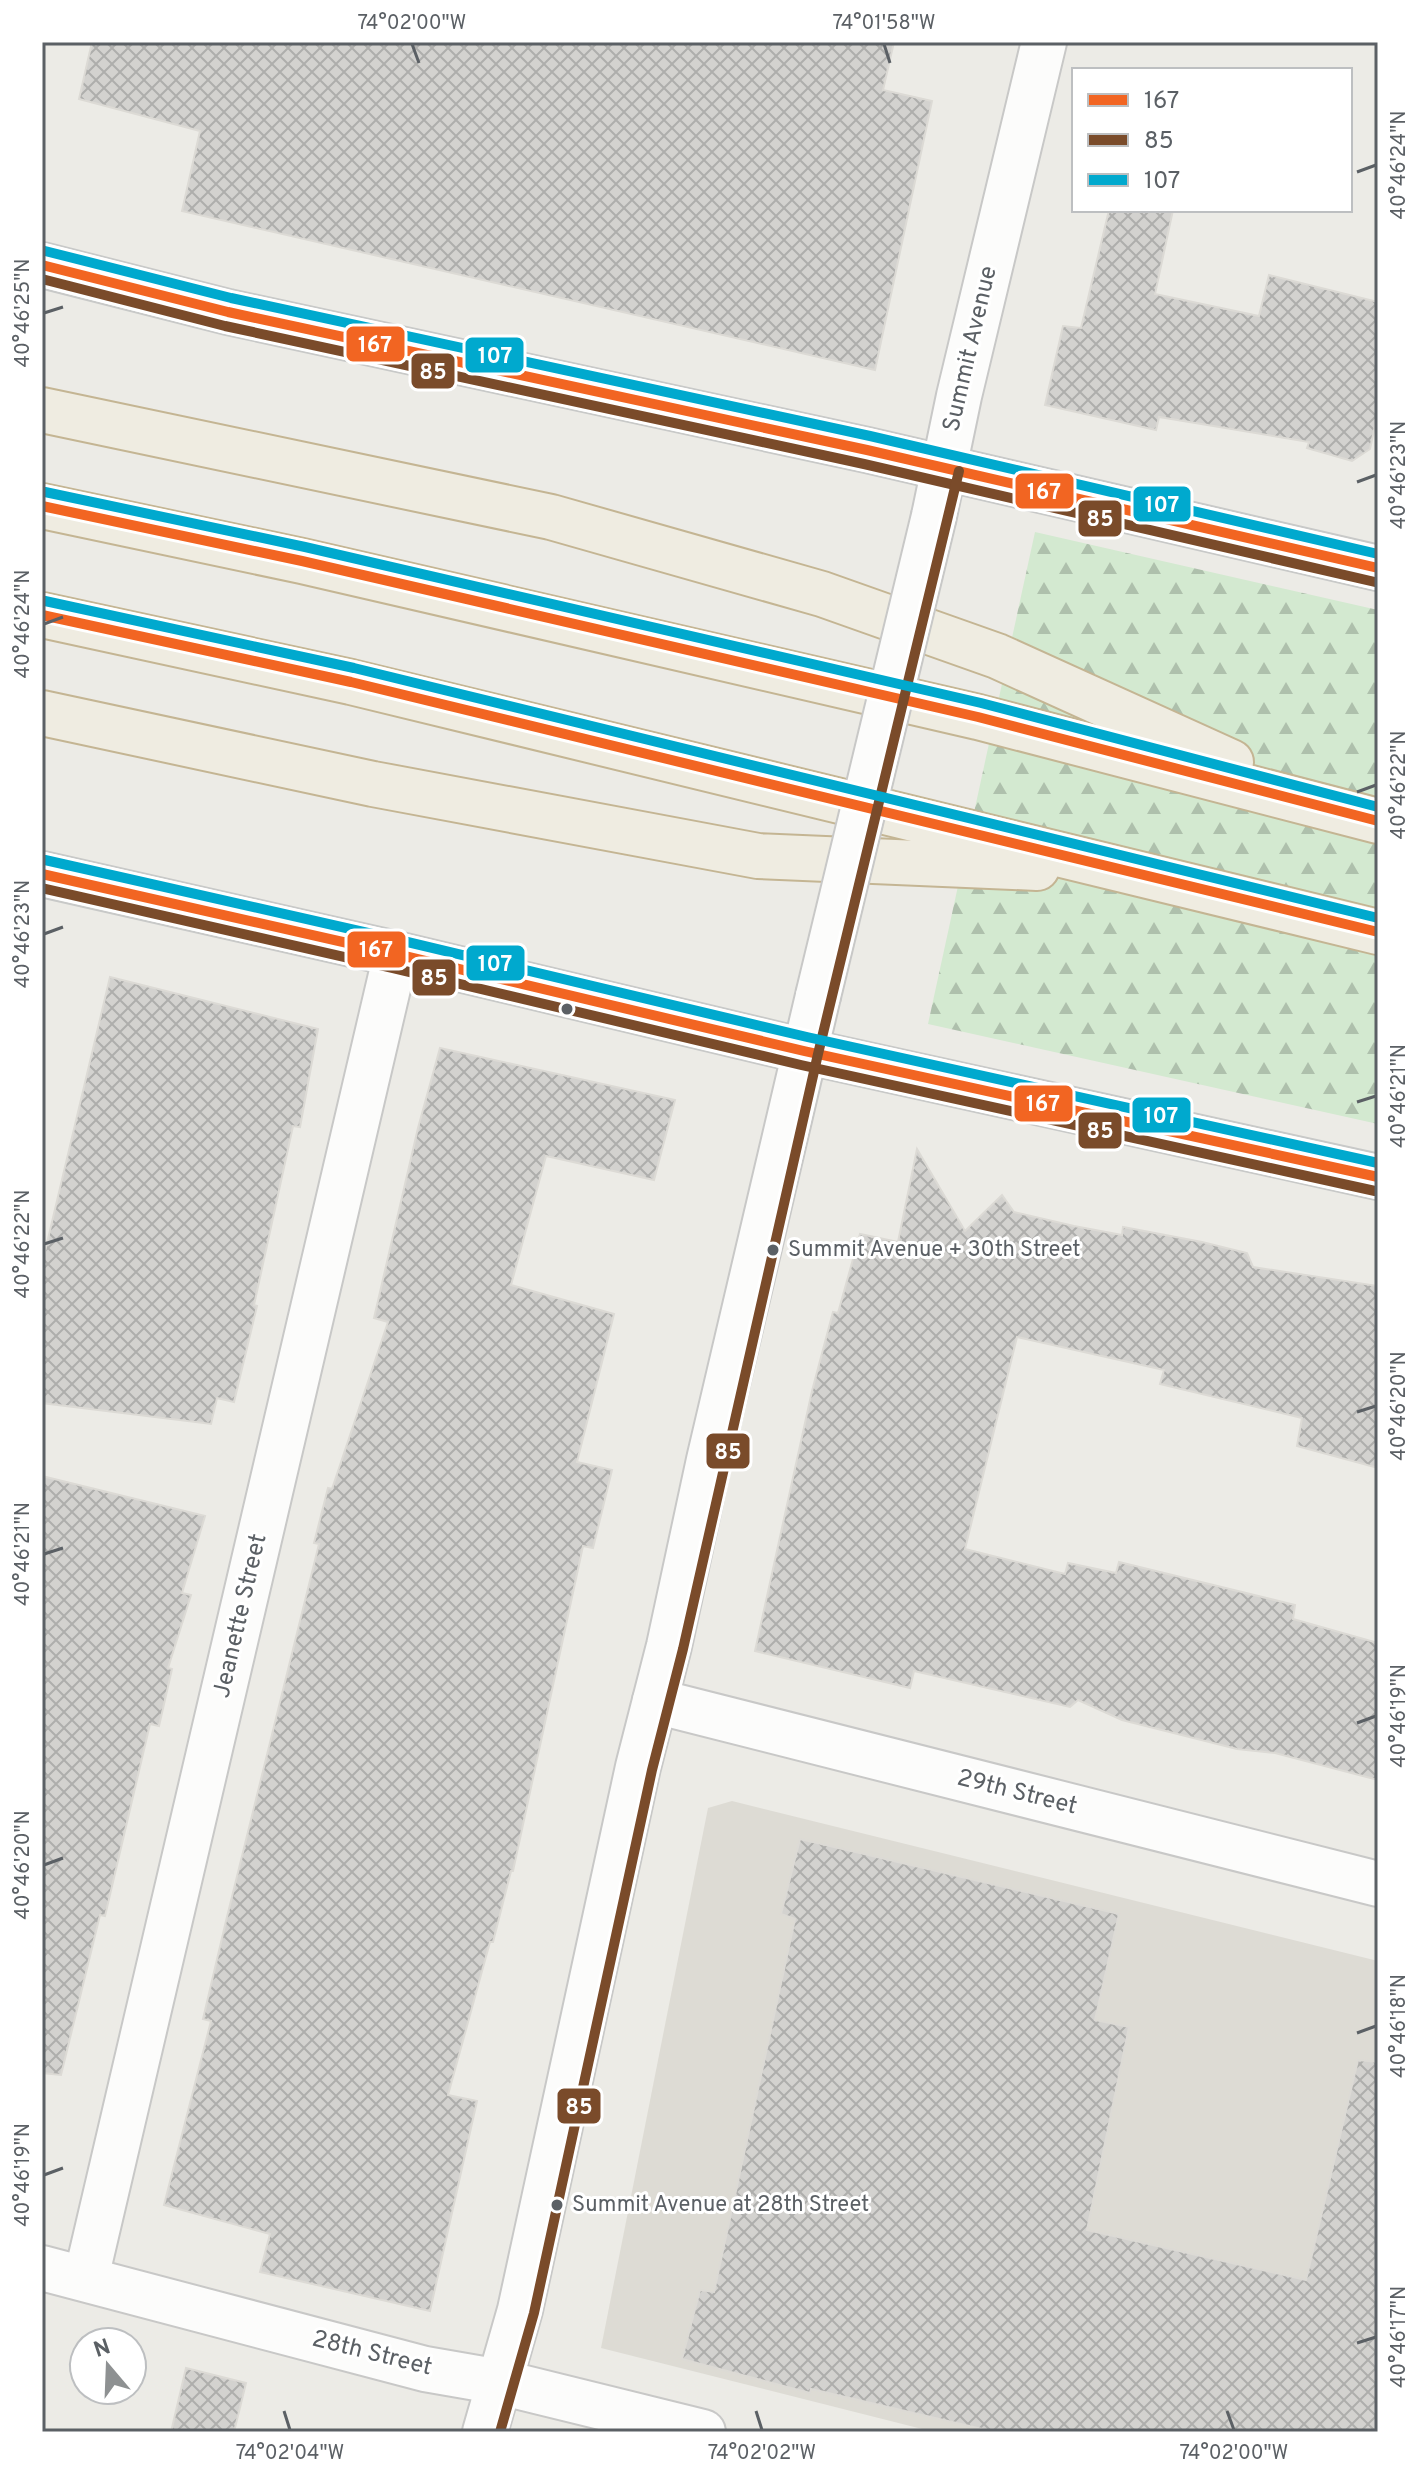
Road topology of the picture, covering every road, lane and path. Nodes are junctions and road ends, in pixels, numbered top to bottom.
1 (1044, 42) edge
2 (42, 265) edge
3 (42, 410) edge
4 (945, 468) junction
5 (42, 506) edge
6 (1378, 568) edge
7 (42, 615) edge
8 (42, 713) edge
9 (1360, 817) edge
10 (1133, 871) junction
11 (42, 874) edge
12 (1378, 932) edge
13 (396, 954) junction
14 (804, 1051) junction
15 (1378, 1177) edge
16 (655, 1701) junction
17 (1378, 1884) edge
18 (42, 2268) edge
19 (86, 2278) junction
20 (500, 2382) junction
21 (485, 2432) edge
22 (703, 2432) edge

1 - 4 street, Summit Avenue
2 - 4 street
3 - 9 highway
4 - 6 street
4 - 14 street, Summit Avenue, bridge
5 - 9 highway
7 - 10 highway
8 - 10 highway
10 - 12 highway
11 - 13 street
13 - 14 street
13 - 19 street, Jeanette Street
14 - 15 street
14 - 16 street, Summit Avenue
16 - 17 street, 29th Street
16 - 20 street, Summit Avenue
18 - 19 street, 28th Street
19 - 20 street, 28th Street
20 - 21 street, Summit Avenue
20 - 22 street, 28th Street

